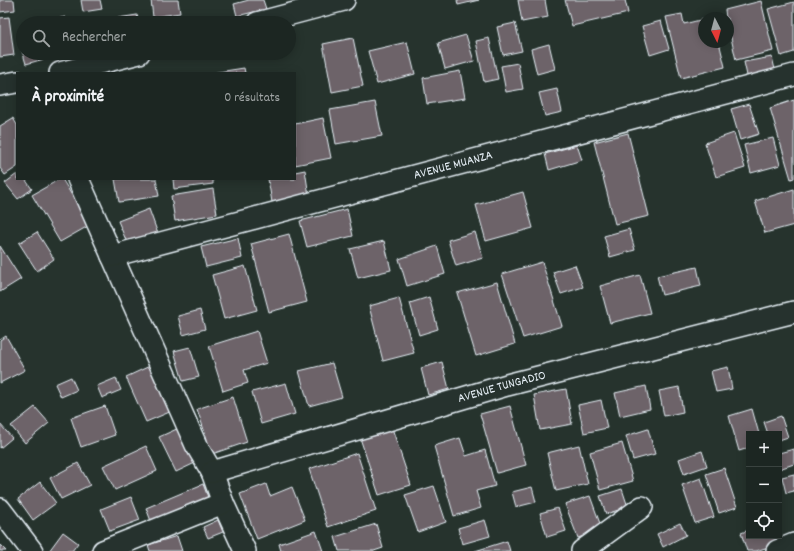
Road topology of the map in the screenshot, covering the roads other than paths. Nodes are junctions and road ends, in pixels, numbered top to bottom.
1 (344, 0) edge
2 (283, 16) edge
3 (111, 60) edge
4 (64, 72) edge
5 (794, 76) edge
6 (16, 82) edge
7 (0, 85) edge
8 (78, 180) edge
9 (112, 256) junction
10 (794, 312) edge
11 (212, 472) junction
12 (224, 503) junction
13 (642, 507) dead end
14 (0, 509) edge
15 (794, 544) edge
16 (32, 551) edge
17 (103, 551) edge
18 (245, 551) edge
19 (582, 551) edge
20 (777, 551) edge

1 - 2 street
3 - 4 street
5 - 9 street, AVENUE MUANZA
6 - 7 street
8 - 9 street
9 - 11 street
10 - 11 street, AVENUE TUNGADIO
11 - 12 street
12 - 17 street
12 - 18 street
13 - 19 street
14 - 16 street
15 - 20 street

